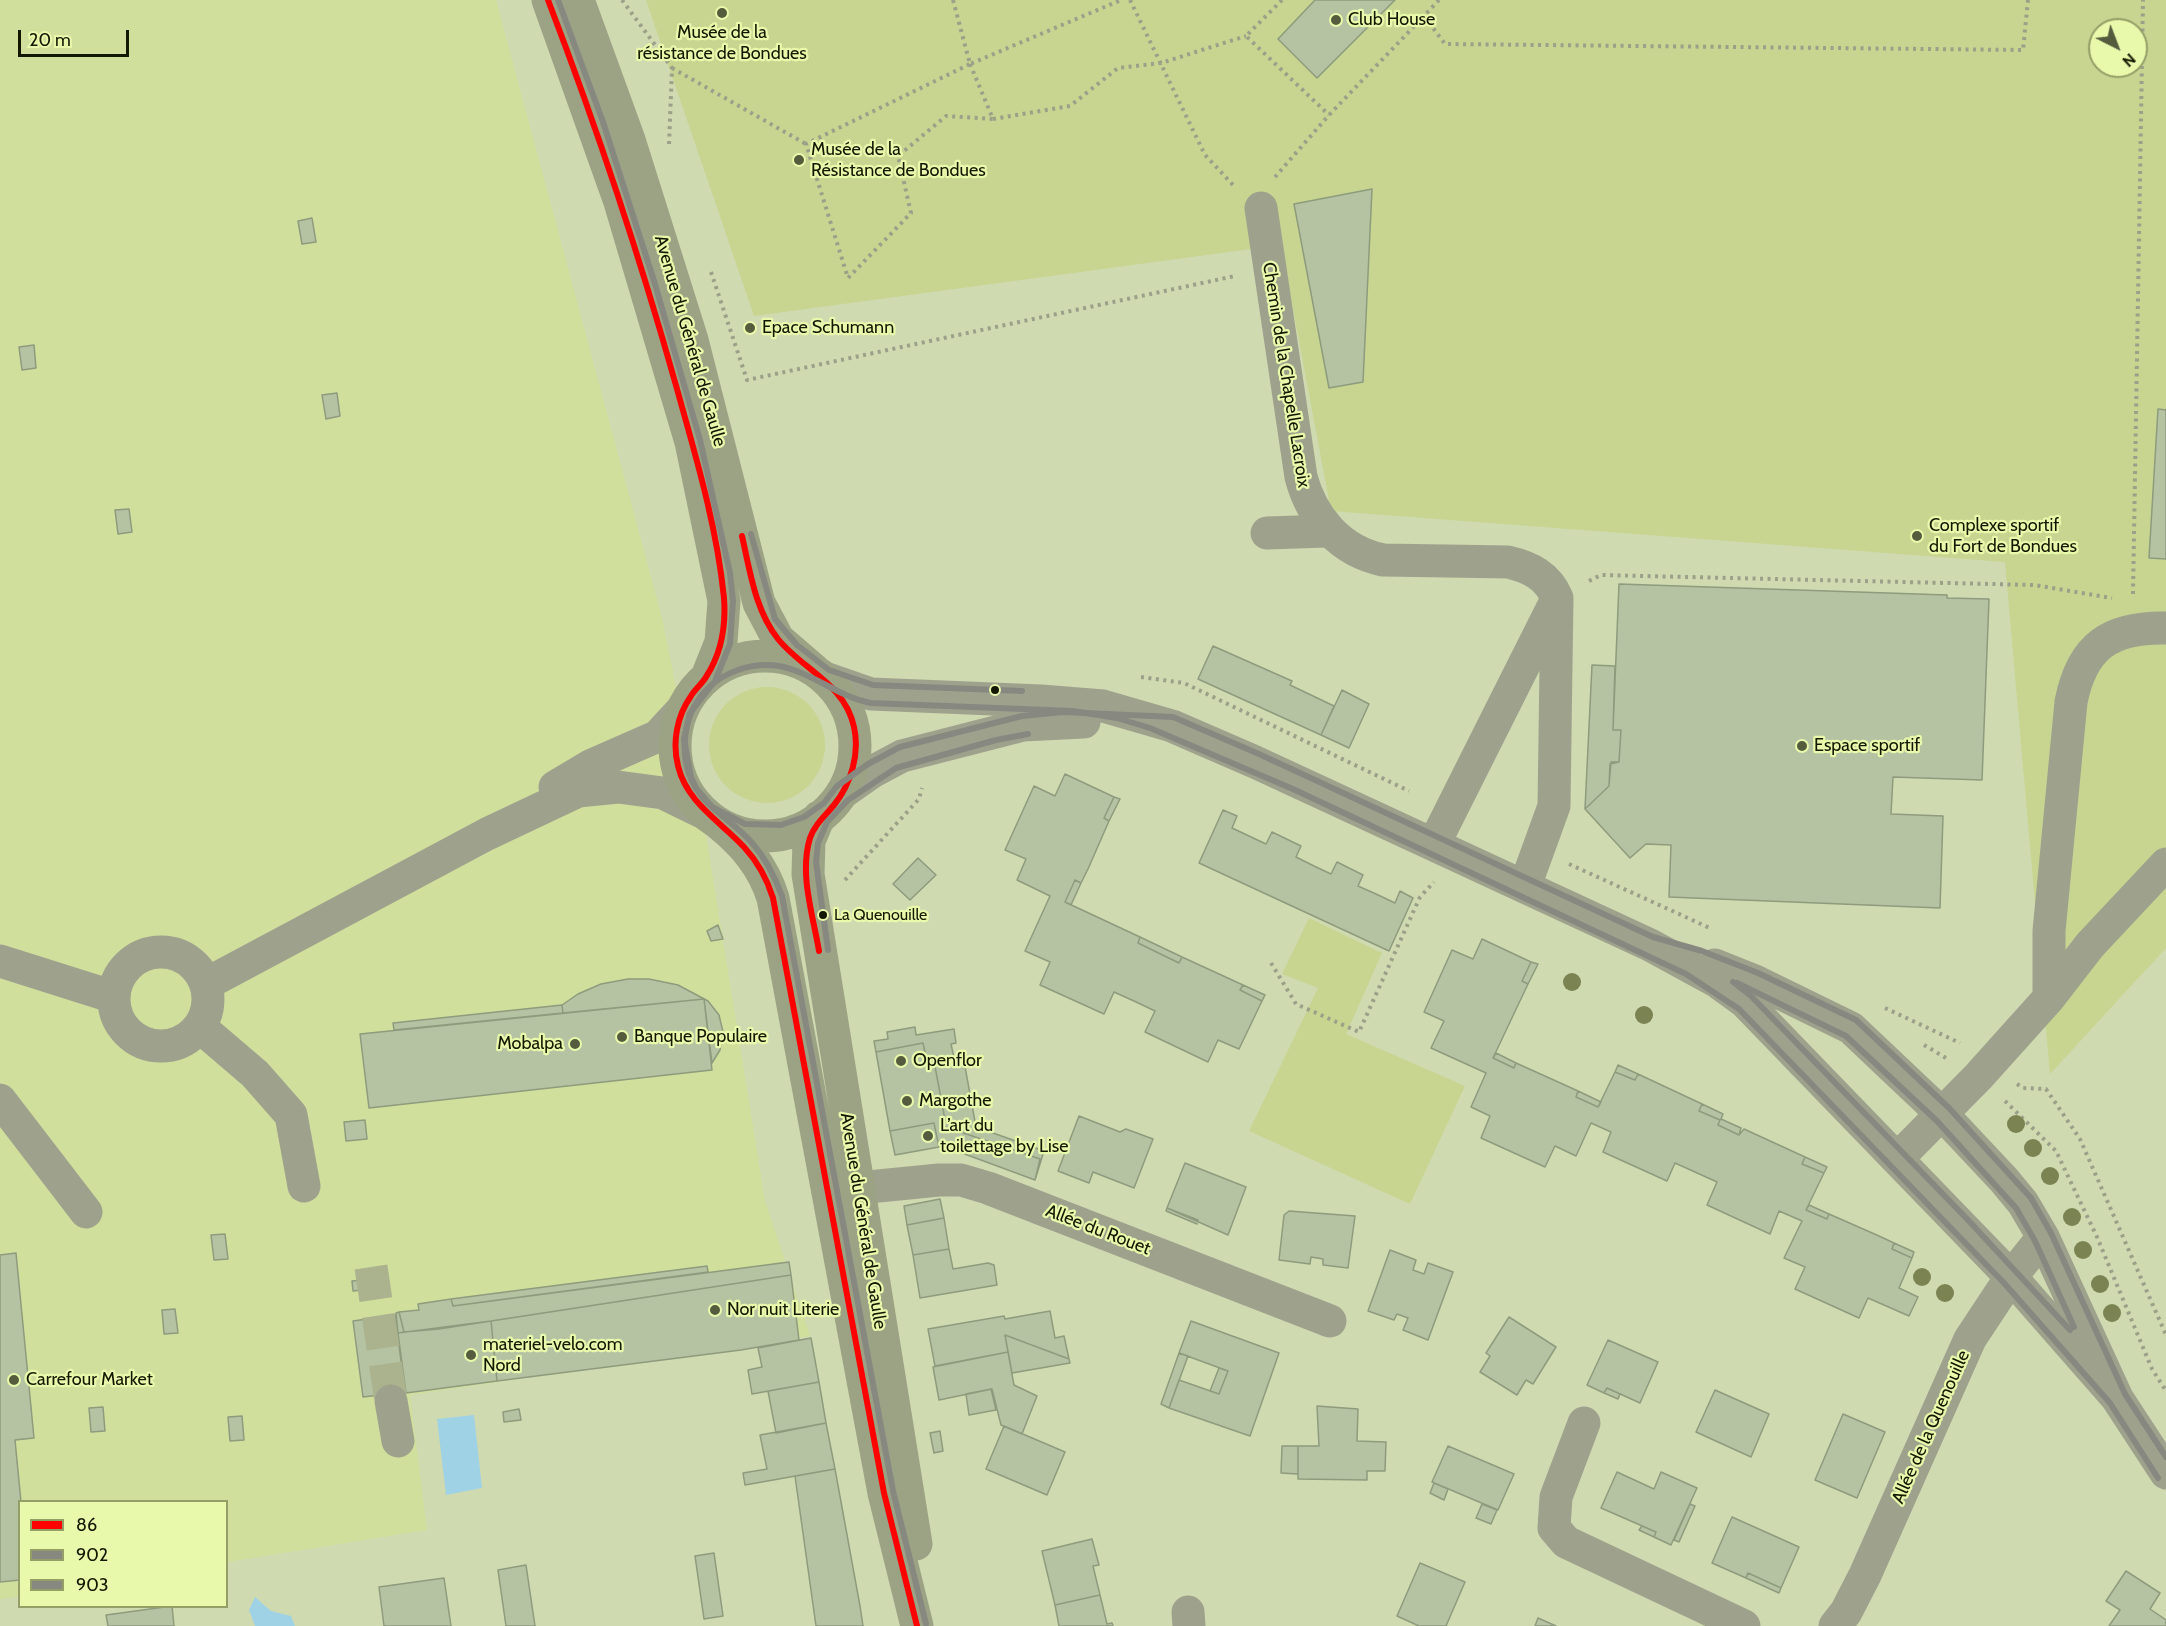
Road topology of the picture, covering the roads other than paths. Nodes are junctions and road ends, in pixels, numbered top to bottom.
1 (548, 0) edge
2 (578, 0) edge
3 (1260, 208) road end
4 (1328, 531) junction
5 (1267, 533) dead end
6 (1557, 598) junction
7 (2145, 619) edge
8 (819, 674) junction
9 (707, 677) junction
10 (682, 710) junction
11 (1173, 726) junction
12 (842, 793) junction
13 (819, 818) junction
14 (712, 819) junction
15 (487, 834) junction
16 (1446, 850) junction
17 (2166, 864) edge
18 (1525, 886) junction
19 (1650, 945) junction
20 (0, 961) edge
21 (206, 984) junction
22 (114, 997) junction
23 (2049, 998) junction
24 (200, 1027) junction
25 (1, 1102) edge
26 (1943, 1115) junction
27 (1897, 1159) junction
28 (304, 1186) dead end
29 (858, 1188) junction
30 (86, 1212) dead end
31 (2043, 1237) junction
32 (2011, 1277) junction
33 (1330, 1321) dead end
34 (2117, 1398) junction
35 (391, 1401) tunnel mouth
36 (1584, 1424) dead end
37 (398, 1440) dead end
38 (2166, 1473) edge
39 (917, 1626) edge
40 (928, 1626) edge
41 (1744, 1626) edge
42 (1834, 1626) edge

1 - 9 main road, Avenue du Général de Gaulle
2 - 8 main road, Avenue du Général de Gaulle
3 - 4 street, Chemin de la Chapelle Lacroix
4 - 5 street
4 - 6 street, Chemin de la Chapelle Lacroix
6 - 16 street
6 - 18 street
7 - 23 street
8 - 9 main road
8 - 11 street
8 - 12 main road
9 - 10 main road
10 - 14 main road
10 - 15 street
11 - 12 street
11 - 16 street
12 - 13 main road
13 - 14 main road
13 - 29 main road, Avenue du Général de Gaulle
14 - 15 street
14 - 39 main road, Avenue du Général de Gaulle
15 - 21 street
16 - 18 street
17 - 23 street
18 - 19 street
19 - 26 street
19 - 27 street
20 - 22 street
21 - 22 street
21 - 24 street
22 - 24 street
23 - 26 street
24 - 28 street
25 - 30 street
26 - 27 street
26 - 31 street
27 - 32 street
29 - 33 street, Allée du Rouet
29 - 40 main road, Avenue du Général de Gaulle
31 - 32 street, Allée de la Quenouille
31 - 34 street
32 - 34 street
32 - 42 street, Allée de la Quenouille
34 - 38 street
35 - 37 street
36 - 41 street

